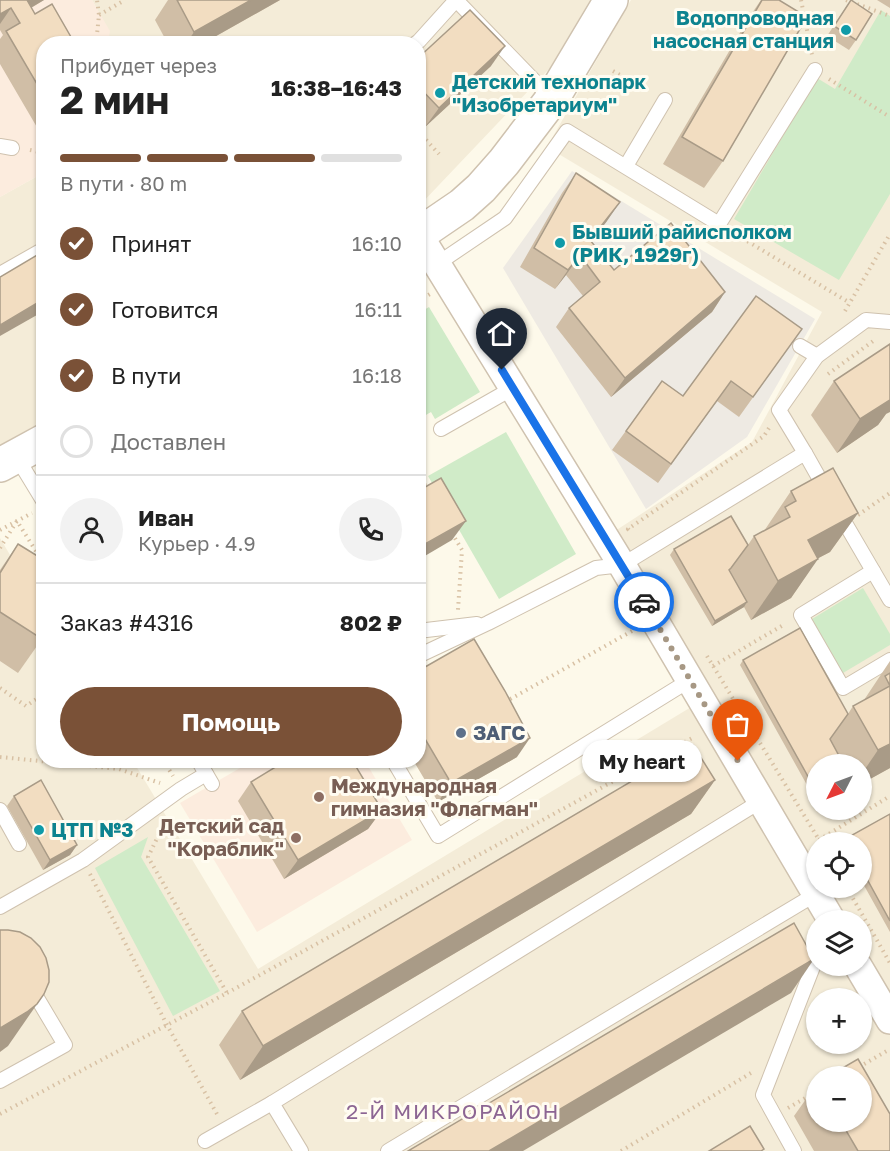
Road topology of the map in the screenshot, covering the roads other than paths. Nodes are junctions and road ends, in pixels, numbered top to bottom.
1 (456, 0) edge
2 (611, 0) edge
3 (424, 36) edge
4 (815, 70) dead end
5 (552, 99) junction
6 (665, 100) road end
7 (626, 166) junction
8 (426, 230) edge
9 (426, 246) edge
10 (36, 254) edge
11 (437, 264) junction
12 (0, 274) edge
13 (890, 322) edge
14 (800, 346) edge
15 (817, 356) junction
16 (513, 388) junction
17 (441, 429) dead end
18 (805, 453) junction
19 (20, 454) edge
20 (36, 499) edge
21 (622, 565) junction
22 (873, 571) junction
23 (890, 600) edge
24 (488, 623) junction
25 (426, 630) edge
26 (426, 652) edge
27 (890, 660) edge
28 (690, 680) junction
29 (203, 768) edge
30 (398, 768) edge
31 (761, 801) junction
32 (0, 810) edge
33 (19, 844) dead end
34 (806, 877) edge
35 (809, 898) edge
36 (0, 907) edge
37 (24, 974) edge
38 (809, 976) edge
39 (864, 976) edge
40 (890, 1020) edge
41 (0, 1081) edge
42 (272, 1103) junction
43 (205, 1141) dead end
44 (301, 1151) edge
45 (388, 1151) edge
46 (794, 1151) edge

1 - 3 lane
1 - 5 lane
2 - 5 street
4 - 7 lane
5 - 8 street
6 - 7 lane
7 - 11 lane
9 - 11 street
10 - 12 lane
11 - 16 street
13 - 15 lane
14 - 15 lane
15 - 18 lane
16 - 17 lane
16 - 21 street
18 - 21 lane
18 - 22 lane
19 - 20 lane
21 - 24 lane
21 - 28 street
22 - 23 lane
22 - 27 lane
24 - 25 lane
24 - 26 lane
28 - 30 lane
28 - 31 street
29 - 36 lane
31 - 34 street
31 - 42 lane
32 - 33 lane
35 - 45 lane
37 - 41 lane
38 - 46 lane
39 - 40 street
42 - 43 lane
42 - 44 lane

